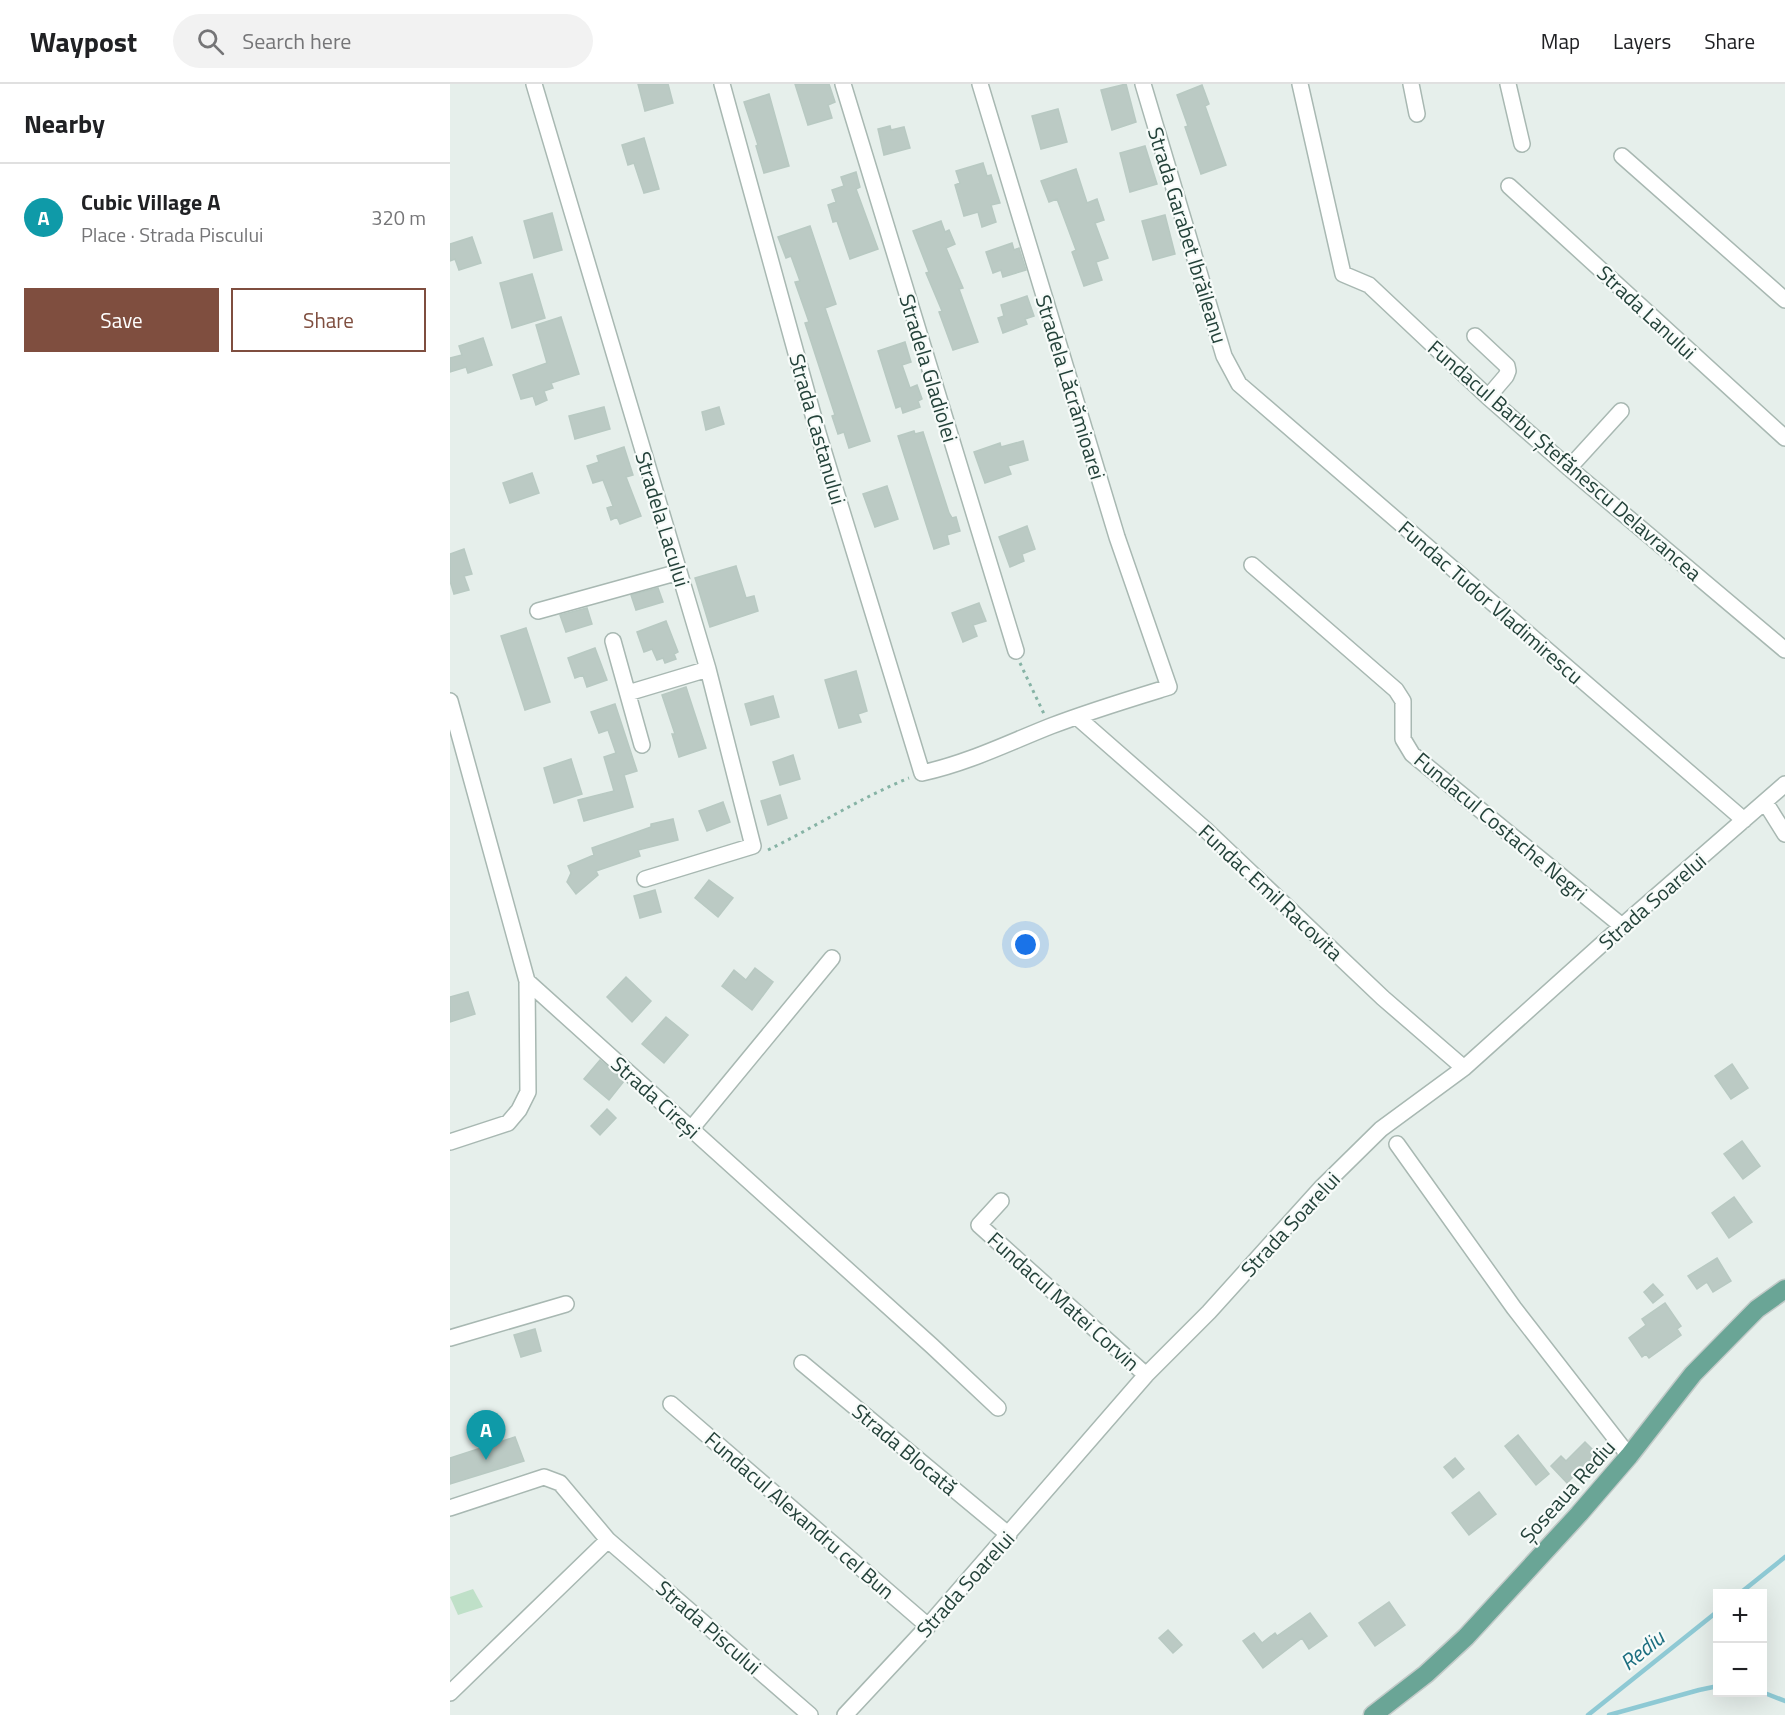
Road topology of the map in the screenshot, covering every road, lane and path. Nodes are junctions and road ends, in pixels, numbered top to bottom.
1 (534, 84) edge
2 (722, 84) edge
3 (843, 84) edge
4 (980, 84) edge
5 (1143, 84) edge
6 (1300, 84) edge
7 (1411, 84) edge
8 (1508, 84) edge
9 (1416, 114) dead end
10 (1522, 144) dead end
11 (1622, 156) dead end
12 (1509, 186) dead end
13 (1785, 300) edge
14 (1475, 336) dead end
15 (1239, 384) joint
16 (1488, 397) junction
17 (1621, 411) dead end
18 (1785, 438) edge
19 (1569, 468) junction
20 (1252, 566) dead end
21 (679, 572) junction
22 (538, 611) dead end
23 (613, 641) dead end
24 (1785, 650) edge
25 (1016, 651) joint
26 (708, 669) junction
27 (628, 693) junction
28 (450, 701) edge
29 (1077, 717) junction
30 (1051, 726) junction
31 (642, 745) dead end
32 (922, 773) junction
33 (1785, 784) edge
34 (1765, 802) junction
35 (1744, 820) junction
36 (1785, 834) edge
37 (753, 846) junction
38 (645, 879) dead end
39 (1622, 926) junction
40 (832, 958) dead end
41 (527, 981) junction
42 (1464, 1068) junction
43 (691, 1129) junction
44 (450, 1142) edge
45 (1396, 1144) dead end
46 (1001, 1200) dead end
47 (1785, 1288) edge
48 (566, 1304) dead end
49 (450, 1338) edge
50 (802, 1363) dead end
51 (1146, 1375) junction
52 (671, 1404) dead end
53 (998, 1408) dead end
54 (1629, 1456) junction
55 (450, 1508) edge
56 (1009, 1535) junction
57 (608, 1540) junction
58 (928, 1626) junction
59 (450, 1693) edge
60 (810, 1715) edge
61 (845, 1715) edge
62 (1373, 1715) edge

1 - 21 street, Stradela Lacului
2 - 32 street, Strada Castanului
3 - 25 street, Stradela Gladiolei
4 - 29 street, Stradela Lăcrămioarei
5 - 15 street, Strada Garabet Ibrăileanu
6 - 16 street, Fundacul Barbu Ștefănescu Delavrancea
7 - 9 street
8 - 10 street
11 - 13 street
12 - 18 street, Strada Lanului
14 - 16 street
15 - 35 street, Fundac Tudor Vladimirescu
16 - 19 street, Fundacul Barbu Ștefănescu Delavrancea
17 - 19 street
19 - 24 street, Fundacul Barbu Ștefănescu Delavrancea
20 - 39 street, Fundacul Costache Negri
21 - 22 street
21 - 26 street, Stradela Lacului
23 - 27 street
25 - 30 path
26 - 27 street
26 - 37 street, Stradela Lacului
27 - 31 street
28 - 41 street
29 - 30 street
29 - 42 street, Fundac Emil Racovita
30 - 32 street
32 - 37 path
33 - 34 street, Strada Soarelui
34 - 35 street, Strada Soarelui
34 - 36 street
35 - 39 street, Strada Soarelui
37 - 38 street
39 - 42 street, Strada Soarelui
40 - 43 street
41 - 43 street, Strada Cireși
41 - 44 street
42 - 51 street, Strada Soarelui
43 - 53 street, Strada Cireși
45 - 54 street
46 - 51 street, Fundacul Matei Corvin
47 - 54 main road, Șoseaua Rediu
48 - 49 street
50 - 56 street, Strada Blocată
51 - 56 street, Strada Soarelui
52 - 58 street, Fundacul Alexandru cel Bun
54 - 62 main road, Șoseaua Rediu
55 - 57 street, Strada Piscului
56 - 58 street, Strada Soarelui
57 - 59 street
57 - 60 street, Strada Piscului
58 - 61 street, Strada Soarelui

